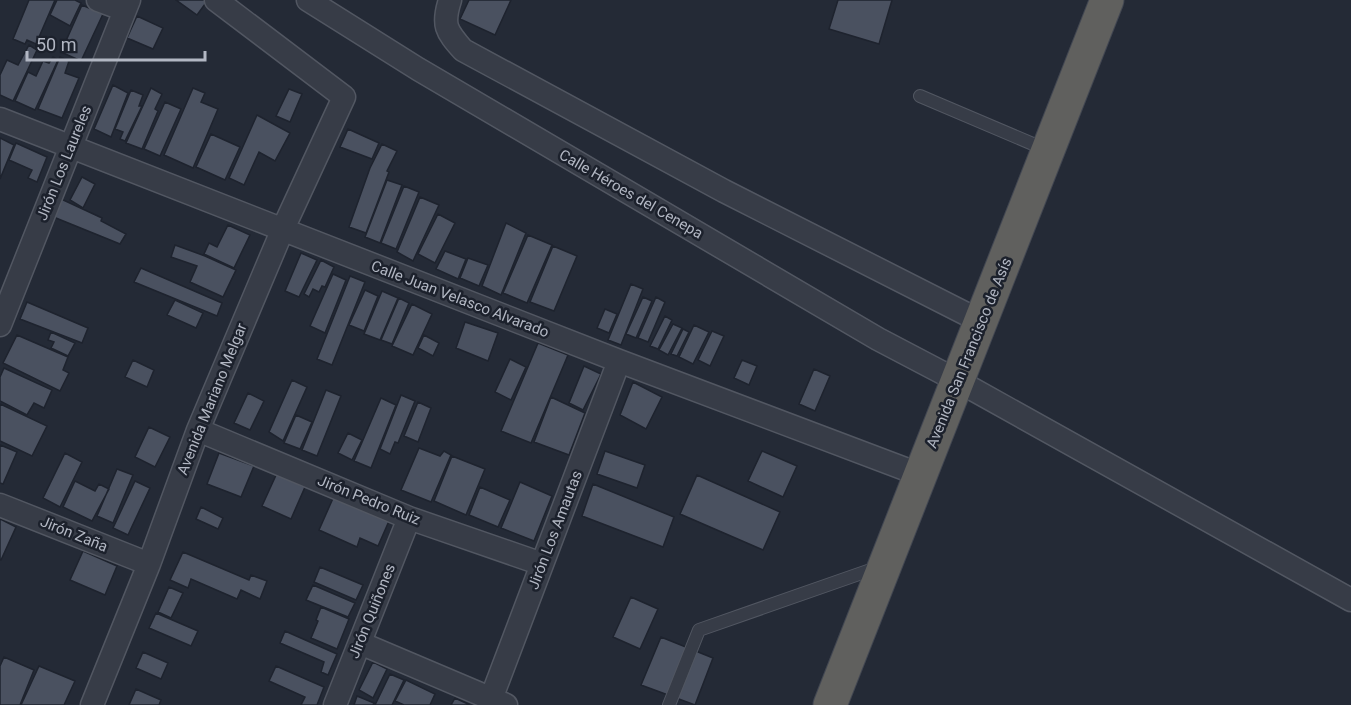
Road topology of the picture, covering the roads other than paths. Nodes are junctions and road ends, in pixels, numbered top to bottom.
1 (98, 0) edge
2 (216, 0) edge
3 (308, 0) edge
4 (1107, 0) edge
5 (127, 5) edge
6 (447, 9) edge
7 (920, 96) dead end
8 (0, 120) edge
9 (70, 147) junction
10 (1048, 151) junction
11 (282, 231) junction
12 (0, 326) edge
13 (980, 326) junction
14 (619, 361) junction
15 (955, 387) junction
16 (198, 430) junction
17 (927, 460) junction
18 (0, 505) edge
19 (409, 518) junction
20 (148, 564) junction
21 (542, 564) junction
22 (886, 564) junction
23 (1351, 600) edge
24 (360, 644) junction
25 (499, 702) edge
26 (92, 705) edge
27 (335, 705) edge
28 (669, 705) edge
29 (830, 705) edge

1 - 5 street
2 - 11 street, Avenida Mariano Melgar
3 - 15 street, Calle Héroes del Cenepa
4 - 10 highway, Avenida San Francisco de Asís
5 - 9 street, Jirón Los Laureles
6 - 13 street
7 - 10 lane
8 - 9 street, Calle Juan Velasco Alvarado
9 - 11 street, Calle Juan Velasco Alvarado
9 - 12 street, Jirón Los Laureles
10 - 13 highway, Avenida San Francisco de Asís
11 - 14 street, Calle Juan Velasco Alvarado
11 - 16 street, Avenida Mariano Melgar
13 - 15 highway, Avenida San Francisco de Asís
14 - 17 street, Calle Juan Velasco Alvarado
14 - 21 street, Jirón Los Amautas
15 - 17 highway, Avenida San Francisco de Asís
15 - 23 street, Calle Héroes del Cenepa
16 - 19 street, Jirón Pedro Ruiz
16 - 20 street, Avenida Mariano Melgar
17 - 22 highway, Avenida San Francisco de Asís
18 - 20 street, Jirón Zaña
19 - 21 street, Jirón Pedro Ruiz
19 - 24 street, Jirón Quiñones
20 - 26 street, Avenida Mariano Melgar
21 - 25 street, Jirón Los Amautas
22 - 28 lane
22 - 29 highway, Avenida San Francisco de Asís
24 - 25 street
24 - 27 street, Jirón Quiñones

